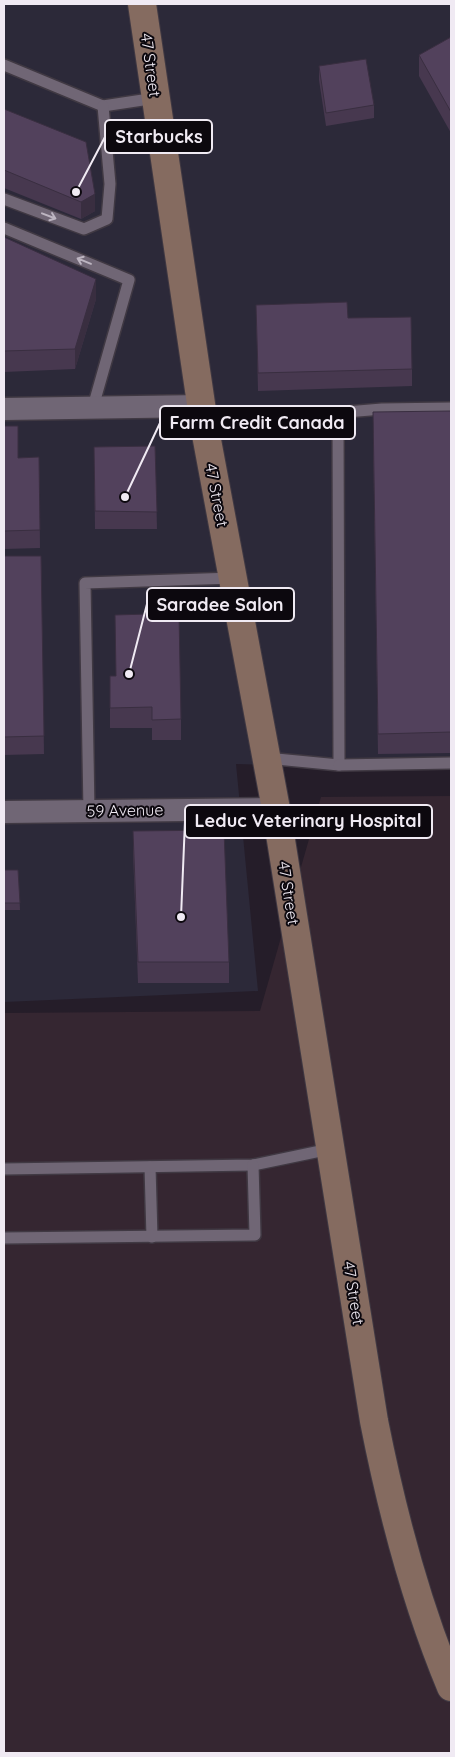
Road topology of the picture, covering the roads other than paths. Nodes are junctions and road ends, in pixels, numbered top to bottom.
1 (142, 4) edge
2 (4, 65) edge
3 (156, 98) junction
4 (103, 106) junction
5 (4, 199) edge
6 (4, 228) edge
7 (93, 407) junction
8 (451, 408) edge
9 (4, 409) edge
10 (338, 413) junction
11 (203, 415) junction
12 (233, 578) junction
13 (266, 758) junction
14 (451, 763) edge
15 (339, 765) junction
16 (276, 808) junction
17 (89, 811) junction
18 (4, 812) edge
19 (331, 1149) junction
20 (254, 1165) junction
21 (150, 1167) junction
22 (4, 1169) edge
23 (152, 1237) junction
24 (4, 1238) edge
25 (451, 1687) edge

1 - 3 street, 47 Street
2 - 4 lane
3 - 4 lane
3 - 11 street, 47 Street
5 -> 4 lane
7 -> 6 lane
7 - 9 street
7 - 11 street
8 - 10 lane
10 - 11 lane
10 - 15 lane
11 - 12 street, 47 Street
12 - 13 street, 47 Street
12 - 17 lane
13 - 15 lane
13 - 16 street, 47 Street
14 - 15 lane
16 - 17 street, 59 Avenue
16 - 19 street, 47 Street
17 - 18 street, 59 Avenue
19 - 20 lane
19 - 25 street, 47 Street
20 - 21 lane
20 - 23 lane
21 - 22 lane
21 - 23 lane
23 - 24 lane

